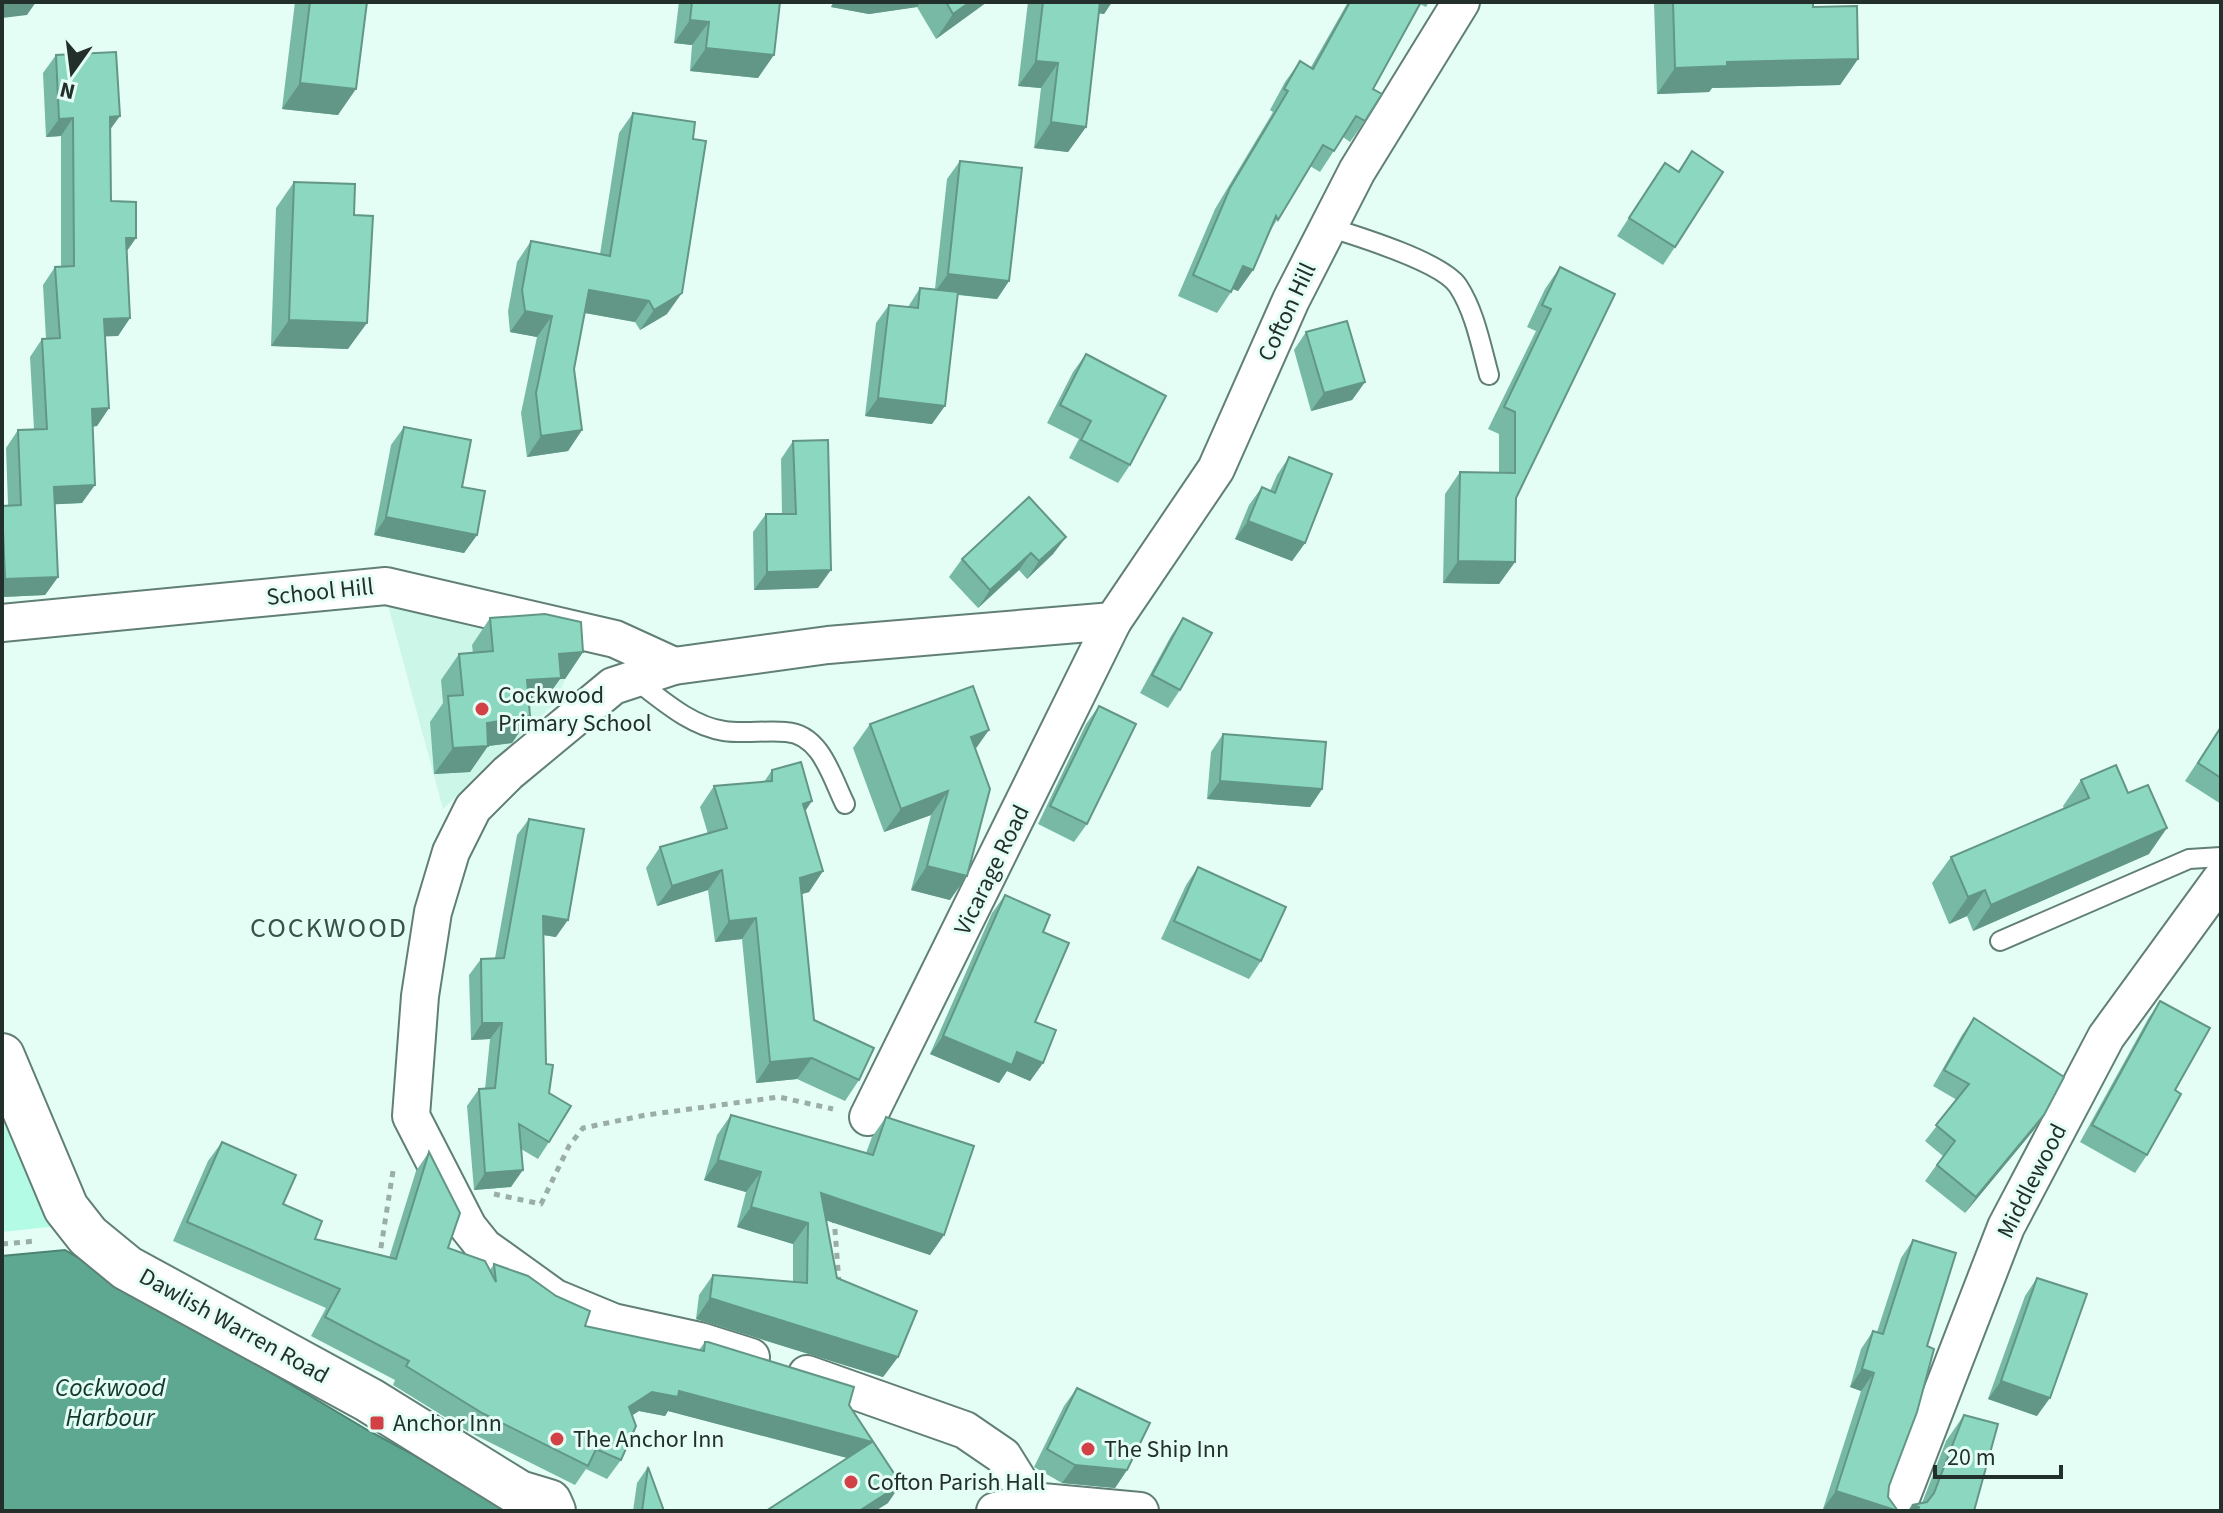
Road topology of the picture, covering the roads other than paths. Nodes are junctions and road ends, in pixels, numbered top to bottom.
1 (1461, 2) edge
2 (1328, 227) junction
3 (1489, 375) dead end
4 (1113, 621) junction
5 (2, 623) edge
6 (674, 666) junction
7 (634, 679) junction
8 (845, 804) dead end
9 (2221, 857) edge
10 (2221, 879) edge
11 (2000, 941) dead end
12 (2, 1056) edge
13 (868, 1117) road end
14 (1031, 1501) junction
15 (553, 1511) edge
16 (995, 1511) edge
17 (1140, 1511) edge
18 (1896, 1511) edge

1 - 2 street, Cofton Hill
2 - 3 lane
2 - 4 street, Cofton Hill
4 - 6 street
4 - 13 street, Vicarage Road
5 - 6 street, School Hill
6 - 7 street
7 - 8 lane
7 - 14 street
9 - 11 lane
10 - 18 street, Middlewood
12 - 15 street, Dawlish Warren Road
14 - 16 street
14 - 17 street

